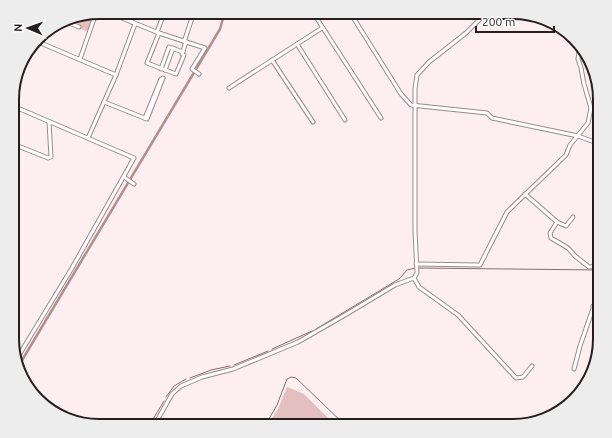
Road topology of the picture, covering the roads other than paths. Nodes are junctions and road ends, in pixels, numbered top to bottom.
1 (124, 19) edge
2 (132, 19) edge
3 (162, 19) edge
4 (192, 19) edge
5 (317, 19) edge
6 (354, 19) edge
7 (479, 19) edge
8 (94, 20) edge
9 (131, 22) junction
10 (71, 24) edge
11 (135, 24) junction
12 (78, 27) dead end
13 (322, 28) junction
14 (158, 33) junction
15 (185, 42) junction
16 (297, 44) junction
17 (48, 46) edge
18 (183, 52) junction
19 (579, 54) edge
20 (80, 59) junction
21 (272, 60) junction
22 (163, 69) junction
23 (199, 74) dead end
24 (116, 75) junction
25 (162, 79) dead end
26 (230, 88) dead end
27 (104, 102) junction
28 (416, 106) junction
29 (591, 108) joint
30 (19, 109) edge
31 (381, 118) dead end
32 (345, 120) dead end
33 (49, 122) junction
34 (313, 122) dead end
35 (578, 136) junction
36 (88, 138) junction
37 (593, 141) edge
38 (19, 147) edge
39 (124, 177) junction
40 (134, 184) dead end
41 (525, 194) junction
42 (573, 217) dead end
43 (557, 222) junction
44 (417, 266) junction
45 (593, 267) edge
46 (414, 278) junction
47 (593, 306) edge
48 (21, 353) edge
49 (532, 366) dead end
50 (574, 369) dead end
51 (158, 419) edge

1 - 9 street
2 - 9 street
3 - 14 street
4 - 15 street
5 - 13 street
6 - 28 street
7 - 28 street
8 - 20 street
9 - 11 street
10 - 12 street
11 - 14 street
11 - 24 street
13 - 16 street
13 - 31 street
14 - 15 street
14 - 22 street
15 - 18 street
15 - 23 street
16 - 21 street
16 - 32 street
17 - 20 street
18 - 22 street
18 - 22 street
19 - 29 street
20 - 24 street
21 - 26 street
21 - 34 street
24 - 27 street
25 - 27 street
27 - 36 street
28 - 35 street
28 - 44 street
29 - 35 street
30 - 33 street
33 - 36 street
33 - 38 street
35 - 37 street
35 - 41 street
36 - 39 street
39 - 40 street
39 - 48 street
41 - 43 street
41 - 44 street
42 - 43 street
43 - 45 street
44 - 46 street
46 - 49 street
46 - 51 street
47 - 50 street

